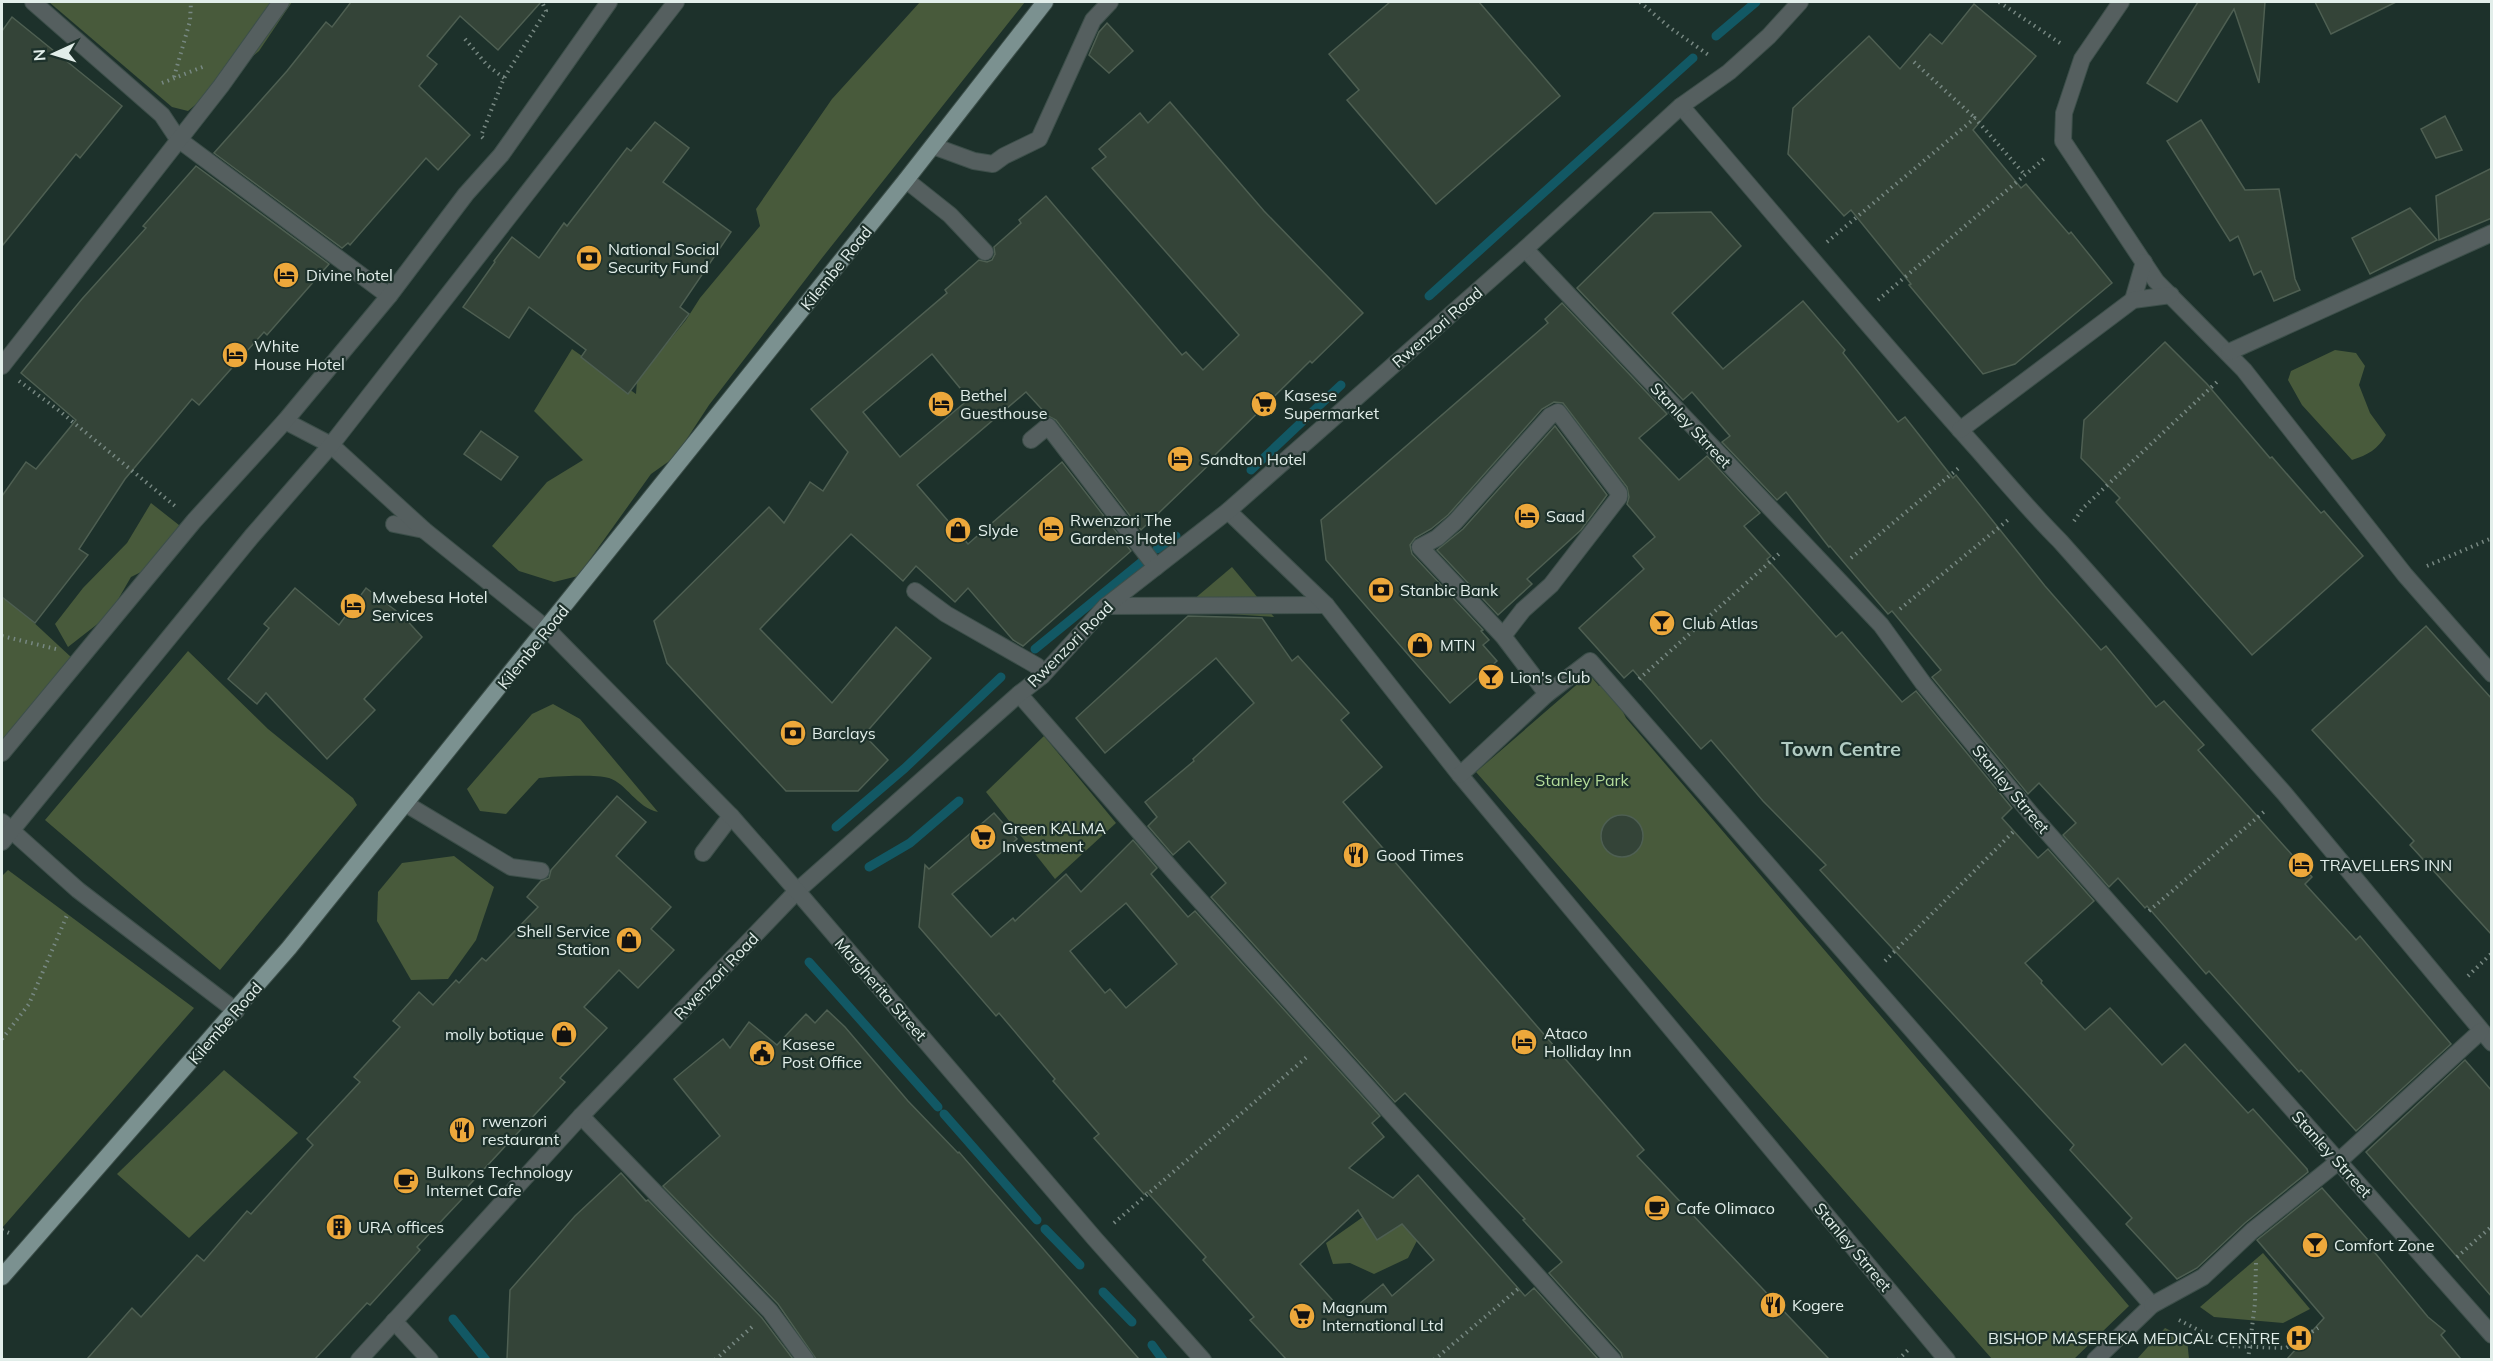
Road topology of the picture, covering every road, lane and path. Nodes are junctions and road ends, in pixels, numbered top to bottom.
1 (33, 2) edge
2 (191, 2) edge
3 (281, 2) edge
4 (542, 2) edge
5 (609, 2) edge
6 (676, 2) edge
7 (1045, 2) edge
8 (1110, 2) edge
9 (1640, 2) edge
10 (1800, 2) edge
11 (2000, 2) edge
12 (2121, 2) edge
13 (465, 39) dead end
14 (2082, 59) junction
15 (1914, 62) dead end
16 (213, 63) dead end
17 (1729, 72) junction
18 (174, 78) junction
19 (504, 78) junction
20 (136, 93) junction
21 (1681, 106) junction
22 (1975, 118) junction
23 (178, 139) junction
24 (2063, 141) junction
25 (933, 146) junction
26 (501, 155) junction
27 (2025, 175) junction
28 (906, 180) junction
29 (2492, 233) edge
30 (1525, 249) junction
31 (985, 252) dead end
32 (1808, 253) junction
33 (2144, 262) junction
34 (2171, 295) junction
35 (389, 296) junction
36 (2133, 300) junction
37 (1859, 316) junction
38 (2229, 352) junction
39 (6, 370) edge
40 (2244, 370) junction
41 (285, 422) junction
42 (1960, 430) junction
43 (1031, 440) dead end
44 (331, 445) junction
45 (1979, 451) junction
46 (2024, 505) junction
47 (1228, 510) junction
48 (194, 521) junction
49 (394, 524) dead end
50 (424, 530) junction
51 (1797, 537) junction
52 (2492, 538) edge
53 (2060, 542) junction
54 (1156, 567) junction
55 (1832, 574) junction
56 (2405, 576) junction
57 (915, 591) dead end
58 (1326, 605) junction
59 (1106, 606) junction
60 (1881, 625) junction
61 (547, 629) junction
62 (2, 636) edge
63 (1503, 636) junction
64 (83, 655) junction
65 (2492, 674) edge
66 (1042, 676) junction
67 (1019, 694) junction
68 (1547, 694) junction
69 (1620, 695) junction
70 (2, 753) edge
71 (1460, 775) junction
72 (2284, 793) junction
73 (406, 804) junction
74 (2031, 814) junction
75 (731, 816) junction
76 (5, 831) edge
77 (703, 853) dead end
78 (541, 870) dead end
79 (78, 890) junction
80 (797, 891) junction
81 (2130, 927) junction
82 (2492, 953) edge
83 (1867, 979) junction
84 (2451, 994) junction
85 (236, 1011) junction
86 (2486, 1037) edge
87 (2, 1039) edge
88 (1326, 1041) junction
89 (581, 1116) junction
90 (2339, 1161) junction
91 (2492, 1226) edge
92 (2252, 1231) junction
93 (1095, 1239) junction
94 (1537, 1273) junction
95 (2439, 1274) junction
96 (2, 1276) edge
97 (2152, 1305) junction
98 (770, 1311) junction
99 (394, 1321) junction
100 (2318, 1328) dead end
101 (2492, 1335) edge
102 (2251, 1347) junction
103 (359, 1359) edge
104 (430, 1359) edge
105 (715, 1359) edge
106 (806, 1359) edge
107 (1203, 1359) edge
108 (1434, 1359) edge
109 (1613, 1359) edge
110 (1947, 1359) edge
111 (2095, 1359) edge
112 (2248, 1359) edge

1 - 20 street
2 - 18 path
3 - 23 street
4 - 19 path
5 - 26 street
6 - 44 street
7 - 25 main road, Kilembe Road
8 - 25 street
9 - 17 path
10 - 17 street, Rwenzori Road
11 - 14 path
12 - 14 street
13 - 19 path
14 - 24 street
15 - 22 path
16 - 18 path
17 - 21 street, Rwenzori Road
18 - 20 path
19 - 26 path
20 - 23 street
21 - 30 street, Rwenzori Road
21 - 32 street
22 - 27 path
22 - 32 path
23 - 35 street
23 - 39 street
24 - 27 path
24 - 33 street
25 - 28 main road, Kilembe Road
26 - 35 street
27 - 37 path
28 - 31 street
28 - 61 main road, Kilembe Road
29 - 38 street
30 - 47 street, Rwenzori Road
30 - 51 street, Stanley Strreet
32 - 37 street
33 - 34 street
33 - 36 street
34 - 36 street
34 - 38 street
35 - 41 street
36 - 42 street
37 - 42 street
38 - 40 street
39 - 48 path
40 - 53 path
40 - 56 street
41 - 44 street, Margherita Street
41 - 48 street
42 - 45 street
43 - 54 street
44 - 50 street, Margherita Street
44 - 76 street
45 - 46 street
45 - 55 path
46 - 53 street
46 - 60 path
47 - 54 street, Rwenzori Road
47 - 58 street, Stanley Strreet
48 - 64 street
49 - 50 street
50 - 61 street, Margherita Street
51 - 55 street, Stanley Strreet
51 - 69 path
52 - 56 path
53 - 72 street
54 - 59 street, Rwenzori Road
55 - 60 street, Stanley Strreet
56 - 65 street
57 - 66 street
58 - 59 street
58 - 71 street, Stanley Strreet
59 - 66 street, Rwenzori Road
60 - 74 street, Stanley Strreet
61 - 73 main road, Kilembe Road
61 - 75 street, Margherita Street
62 - 64 path
63 - 63 street
63 - 68 street
64 - 70 street
66 - 67 street, Rwenzori Road
67 - 80 street, Rwenzori Road
67 - 88 street
68 - 69 street
68 - 71 street
69 - 83 street
71 - 110 street, Stanley Strreet
72 - 81 path
72 - 84 street
73 - 78 street
73 - 85 main road, Kilembe Road
74 - 81 street, Stanley Strreet
74 - 83 path
75 - 77 street
75 - 80 street, Margherita Street
76 - 79 street
79 - 85 street
79 - 87 path
80 - 89 street, Rwenzori Road
80 - 93 street, Margherita Street
81 - 90 street, Stanley Strreet
82 - 84 path
83 - 97 street
84 - 86 street
85 - 96 main road, Kilembe Road
86 - 90 street
88 - 93 path
88 - 94 street
89 - 98 street
89 - 99 street, Rwenzori Road
90 - 92 street
90 - 95 street, Stanley Strreet
91 - 95 path
92 - 97 street
92 - 102 path
93 - 107 street, Margherita Street
94 - 108 path
94 - 109 street
95 - 101 street, Stanley Strreet
97 - 102 path
97 - 111 street
98 - 105 path
98 - 106 street
99 - 103 street, Rwenzori Road
99 - 104 street
100 - 102 path
102 - 112 path

